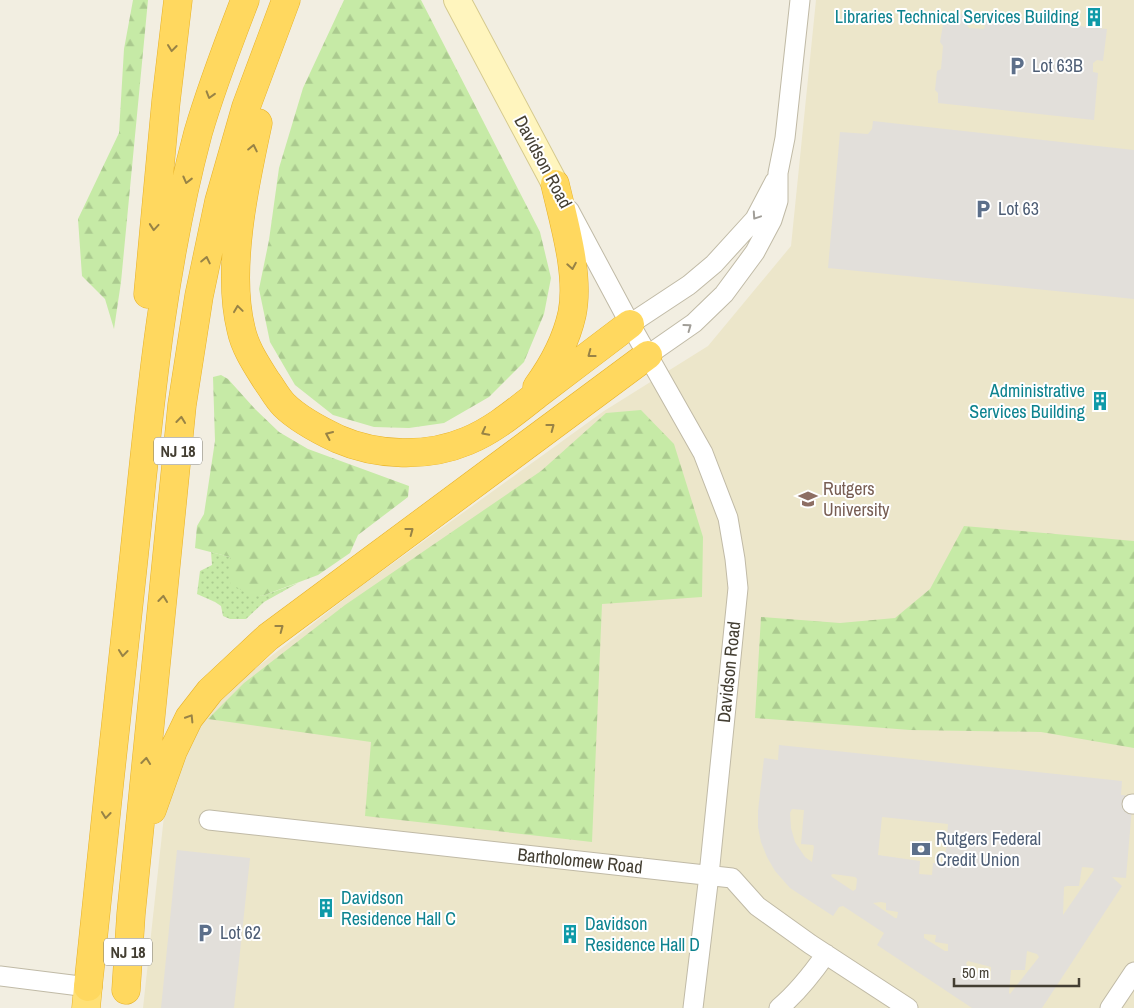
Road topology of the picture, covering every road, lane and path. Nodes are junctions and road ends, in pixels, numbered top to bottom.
1 (178, 0) edge
2 (245, 0) edge
3 (286, 0) edge
4 (294, 0) edge
5 (457, 0) edge
6 (800, 0) edge
7 (778, 173) junction
8 (555, 184) junction
9 (630, 324) junction
10 (648, 355) junction
11 (525, 404) junction
12 (128, 609) junction
13 (209, 820) dead end
14 (709, 875) junction
15 (131, 914) junction
16 (826, 954) junction
17 (1134, 972) edge
18 (0, 976) edge
19 (87, 997) edge
20 (125, 999) edge
21 (693, 1008) edge
22 (779, 1008) edge
23 (908, 1008) edge
24 (1110, 1008) edge

1 -> 12 highway
2 -> 12 highway, NJ 18
15 -> 3 highway, NJ 18
11 -> 4 highway
5 - 8 main road, Davidson Road
6 - 7 street
7 -> 9 street
10 -> 7 street
8 - 9 street, Davidson Road
8 -> 11 highway
9 - 10 street, Davidson Road
9 -> 11 highway
10 - 14 street, Davidson Road
15 -> 10 highway
12 -> 19 highway, NJ 18
13 - 14 street, Bartholomew Road
14 - 16 street, Bartholomew Road
14 - 21 street, Davidson Road
15 - 20 highway, NJ 18
16 - 22 street
16 - 23 street, Bartholomew Road
17 - 24 street
18 - 19 street

